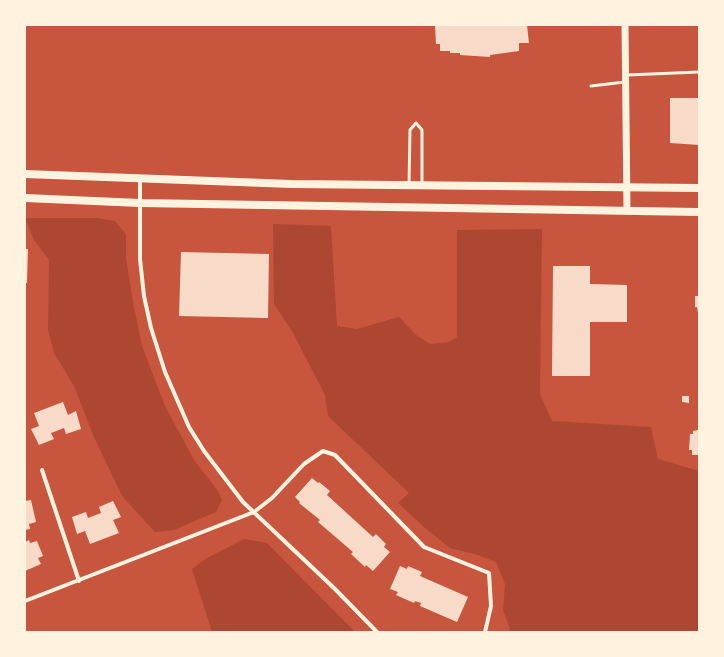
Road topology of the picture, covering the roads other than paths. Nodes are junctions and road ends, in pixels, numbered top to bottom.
1 (625, 25) edge
2 (699, 72) edge
3 (627, 79) junction
4 (591, 86) dead end
5 (25, 174) edge
6 (140, 178) junction
7 (409, 185) junction
8 (422, 186) junction
9 (628, 186) junction
10 (699, 188) edge
11 (25, 198) edge
12 (140, 203) junction
13 (627, 211) junction
14 (699, 212) edge
15 (42, 470) dead end
16 (254, 512) junction
17 (79, 581) junction
18 (25, 601) edge
19 (377, 632) edge
20 (485, 632) edge

1 - 3 street
2 - 3 lane
3 - 4 lane
3 - 9 street
5 - 6 main road
6 - 7 main road
6 - 12 street
7 - 8 main road
7 - 8 lane
8 - 9 main road
9 - 10 main road
9 - 13 street
11 - 12 main road
12 - 13 main road
12 - 16 street
13 - 14 main road
15 - 17 street
16 - 17 street
16 - 19 street
16 - 20 street
17 - 18 street

